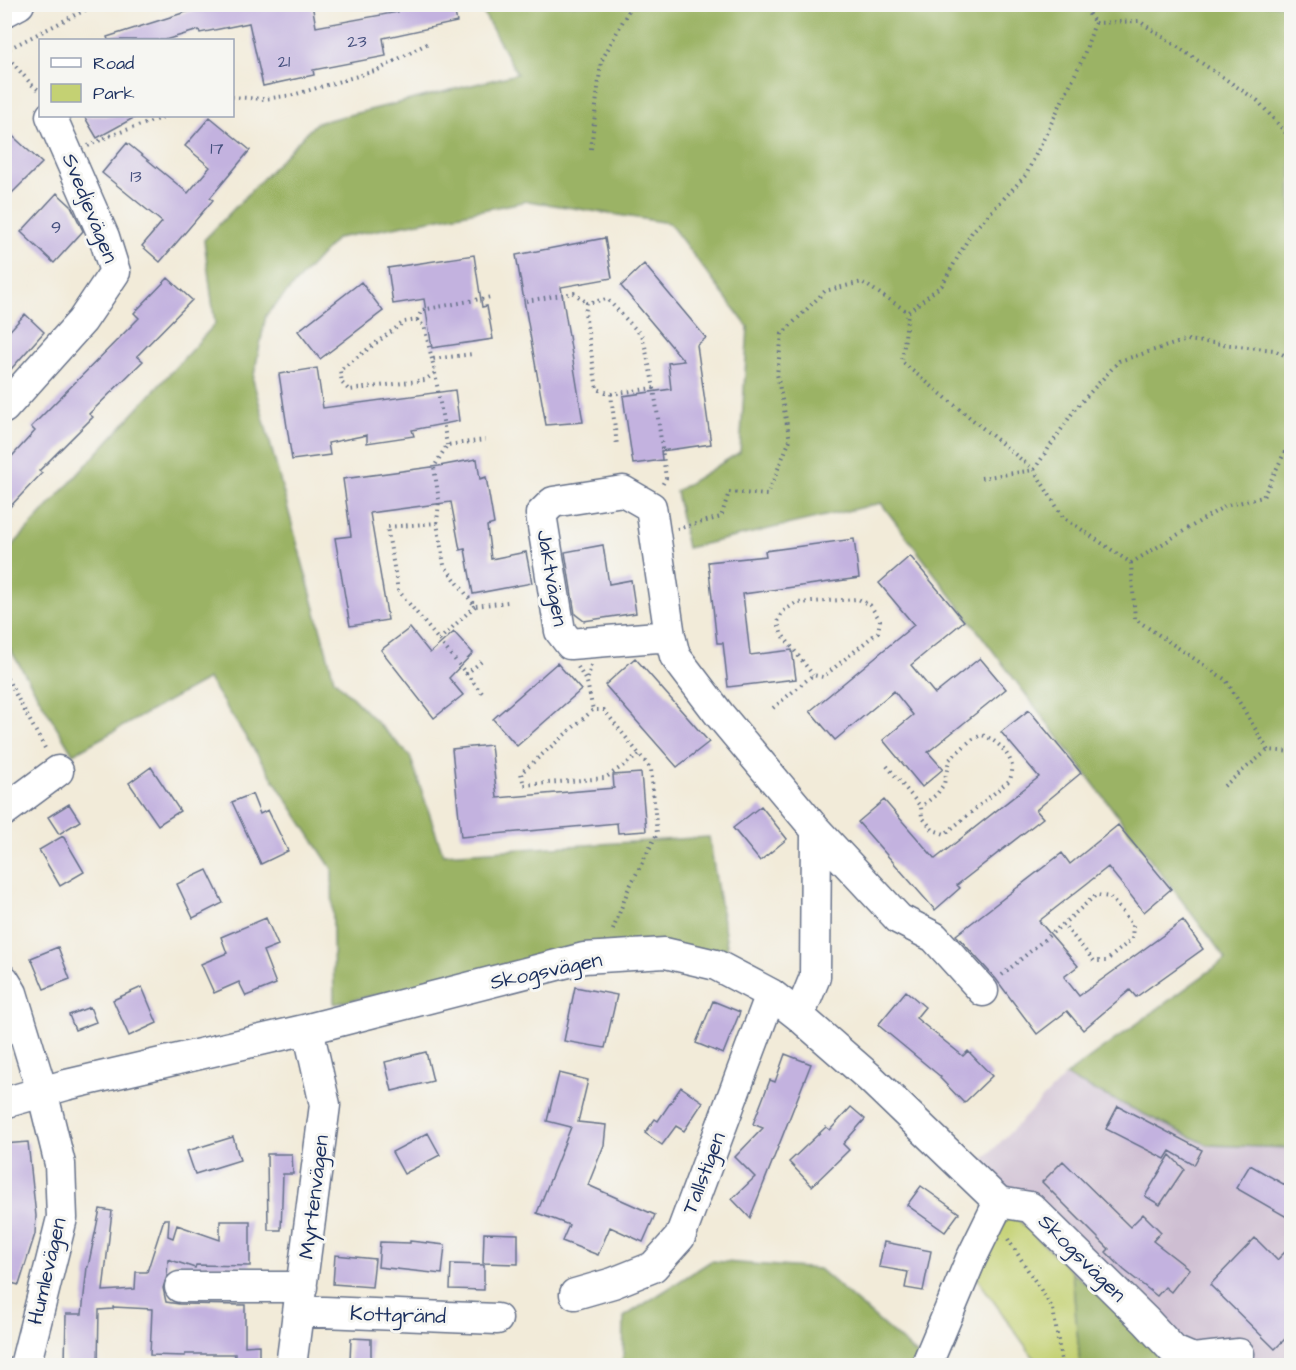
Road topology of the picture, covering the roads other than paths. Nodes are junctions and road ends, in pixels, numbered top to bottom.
1 (19, 4) edge
2 (4, 12) edge
3 (51, 117) edge
4 (4, 408) edge
5 (670, 636) junction
6 (58, 771) road end
7 (4, 812) edge
8 (816, 830) junction
9 (4, 980) edge
10 (983, 991) road end
11 (771, 994) junction
12 (799, 1016) junction
13 (308, 1029) junction
14 (42, 1091) junction
15 (4, 1103) edge
16 (996, 1208) junction
17 (180, 1287) dead end
18 (575, 1294) dead end
19 (301, 1299) junction
20 (497, 1319) dead end
21 (19, 1352) edge
22 (1239, 1354) dead end
23 (291, 1365) edge
24 (926, 1365) edge

1 - 2 street
3 - 4 street, Svedjevägen
5 - 5 street, Jaktvägen
5 - 8 street
6 - 7 street
8 - 10 street
8 - 12 street
9 - 14 street, Humlevägen
11 - 12 street, Skogsvägen
11 - 13 street, Skogsvägen
11 - 18 street, Tallstigen
12 - 16 street, Skogsvägen
13 - 14 street, Skogsvägen
13 - 19 street, Myrtenvägen
14 - 15 street, Skogsvägen
14 - 21 street, Humlevägen
16 - 22 street, Skogsvägen
16 - 24 street
17 - 19 street, Kottgränd
19 - 20 street, Kottgränd
19 - 23 street, Myrtenvägen

